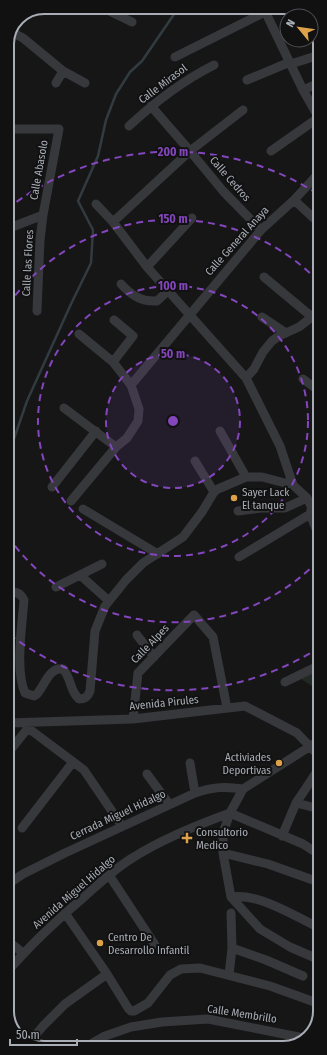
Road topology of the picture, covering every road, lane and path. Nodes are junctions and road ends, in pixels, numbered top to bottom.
1 (117, 14) edge
2 (256, 14) edge
3 (267, 14) edge
4 (132, 22) dead end
5 (279, 31) edge
6 (16, 34) edge
7 (286, 48) edge
8 (175, 57) dead end
9 (313, 57) edge
10 (290, 63) junction
11 (214, 64) dead end
12 (63, 71) junction
13 (247, 80) dead end
14 (56, 83) dead end
15 (85, 83) dead end
16 (313, 85) edge
17 (303, 90) junction
18 (151, 106) junction
19 (313, 108) edge
20 (243, 110) dead end
21 (313, 122) edge
22 (129, 126) dead end
23 (14, 129) edge
24 (190, 151) junction
25 (271, 152) dead end
26 (313, 179) edge
27 (294, 200) junction
28 (96, 204) dead end
29 (42, 215) junction
30 (313, 217) edge
31 (192, 218) dead end
32 (113, 222) junction
33 (14, 226) edge
34 (261, 230) junction
35 (147, 267) junction
36 (264, 277) dead end
37 (121, 284) dead end
38 (169, 290) junction
39 (37, 311) dead end
40 (189, 314) junction
41 (262, 317) dead end
42 (312, 317) joint
43 (114, 320) dead end
44 (286, 333) junction
45 (79, 334) dead end
46 (113, 362) junction
47 (246, 378) junction
48 (303, 379) dead end
49 (131, 385) junction
50 (313, 386) edge
51 (64, 408) dead end
52 (96, 431) junction
53 (220, 431) dead end
54 (116, 447) junction
55 (195, 461) dead end
56 (246, 477) junction
57 (293, 485) junction
58 (52, 487) dead end
59 (213, 491) junction
60 (71, 501) dead end
61 (313, 507) edge
62 (313, 508) edge
63 (83, 509) dead end
64 (313, 509) edge
65 (238, 511) dead end
66 (158, 554) junction
67 (239, 557) dead end
68 (102, 564) dead end
69 (80, 575) junction
70 (56, 587) dead end
71 (14, 591) edge
72 (110, 601) junction
73 (137, 635) dead end
74 (154, 657) junction
75 (313, 668) edge
76 (285, 682) dead end
77 (226, 708) junction
78 (133, 719) junction
79 (14, 724) edge
80 (28, 725) junction
81 (313, 744) edge
82 (14, 745) edge
83 (310, 746) junction
84 (313, 749) edge
85 (73, 762) junction
86 (190, 763) dead end
87 (147, 774) dead end
88 (313, 778) edge
89 (243, 788) junction
90 (195, 793) junction
91 (296, 803) junction
92 (169, 804) junction
93 (313, 807) edge
94 (230, 813) junction
95 (122, 826) junction
96 (22, 828) dead end
97 (282, 836) junction
98 (313, 850) edge
99 (223, 853) junction
100 (109, 875) junction
101 (14, 880) edge
102 (313, 880) dead end
103 (231, 897) junction
104 (65, 913) junction
105 (231, 913) dead end
106 (313, 925) edge
107 (156, 945) dead end
108 (14, 946) edge
109 (232, 948) junction
110 (23, 953) junction
111 (313, 957) edge
112 (14, 964) edge
113 (107, 974) junction
114 (229, 974) junction
115 (304, 976) dead end
116 (313, 1001) edge
117 (298, 1037) edge
118 (32, 1039) edge
119 (96, 1041) edge

1 - 4 street
2 - 8 street, Calle Mirasol
3 - 5 street, Calle Mirasol
6 - 12 street
7 - 10 street, Calle Mirasol
9 - 10 street
10 - 13 street
10 - 17 street, Calle Mirasol
11 - 18 street, Calle Mirasol
12 - 14 street
12 - 15 street
16 - 17 street
17 - 19 street, Calle Mirasol
18 - 22 street, Calle Mirasol
18 - 24 street, Calle Cedros
20 - 24 street
21 - 25 street
23 - 29 street, Calle Abasolo
24 - 32 street
24 - 34 street, Calle Cedros
26 - 27 street, Calle General Anaya
27 - 30 street
27 - 34 street, Calle General Anaya
28 - 32 street
29 - 33 street
29 - 39 street, Calle las Flores
31 - 35 street
32 - 35 street
34 - 40 street, Calle General Anaya
35 - 38 street
36 - 42 street
37 - 38 street
38 - 40 street
40 - 47 street
40 - 49 street, Calle General Anaya
41 - 44 street
42 - 44 street
43 - 46 street
44 - 47 street
45 - 46 street
46 - 49 street
47 - 57 street
48 - 50 street
49 - 54 street
51 - 52 street
52 - 54 street
52 - 58 street
53 - 56 street
54 - 60 street
55 - 59 street
56 - 57 street
56 - 59 street
57 - 61 street
59 - 66 street
62 - 65 street
63 - 66 street
64 - 67 street
66 - 72 street
68 - 69 street
69 - 70 street
69 - 72 street
71 - 72 street
73 - 74 street
74 - 77 street, Calle Alpes
74 - 78 street, Calle Alpes
75 - 76 street
77 - 78 street, Avenida Pirules
77 - 83 street, Avenida Pirules
78 - 80 street, Avenida Pirules
79 - 80 street, Avenida Pirules
80 - 82 street
80 - 85 street
81 - 83 street
83 - 84 street, Avenida Pirules
83 - 89 street
85 - 95 street
85 - 96 street
86 - 90 street
87 - 92 street
88 - 91 street
89 - 90 street, Cerrada Miguel Hidalgo
89 - 94 street
90 - 92 street, Cerrada Miguel Hidalgo
91 - 93 street
91 - 97 street
92 - 95 street, Cerrada Miguel Hidalgo
94 - 97 street
94 - 99 street
94 - 100 street, Avenida Miguel Hidalgo
95 - 101 street, Cerrada Miguel Hidalgo
97 - 98 street
99 - 102 street
99 - 103 street
100 - 104 street, Avenida Miguel Hidalgo
100 - 107 street
103 - 106 street
103 - 111 street
104 - 110 street, Avenida Miguel Hidalgo
104 - 113 street
105 - 109 street
108 - 110 street
109 - 114 street
109 - 115 street
110 - 112 street, Avenida Miguel Hidalgo
113 - 114 street
113 - 118 street
114 - 116 street
117 - 119 street, Calle Membrillo

